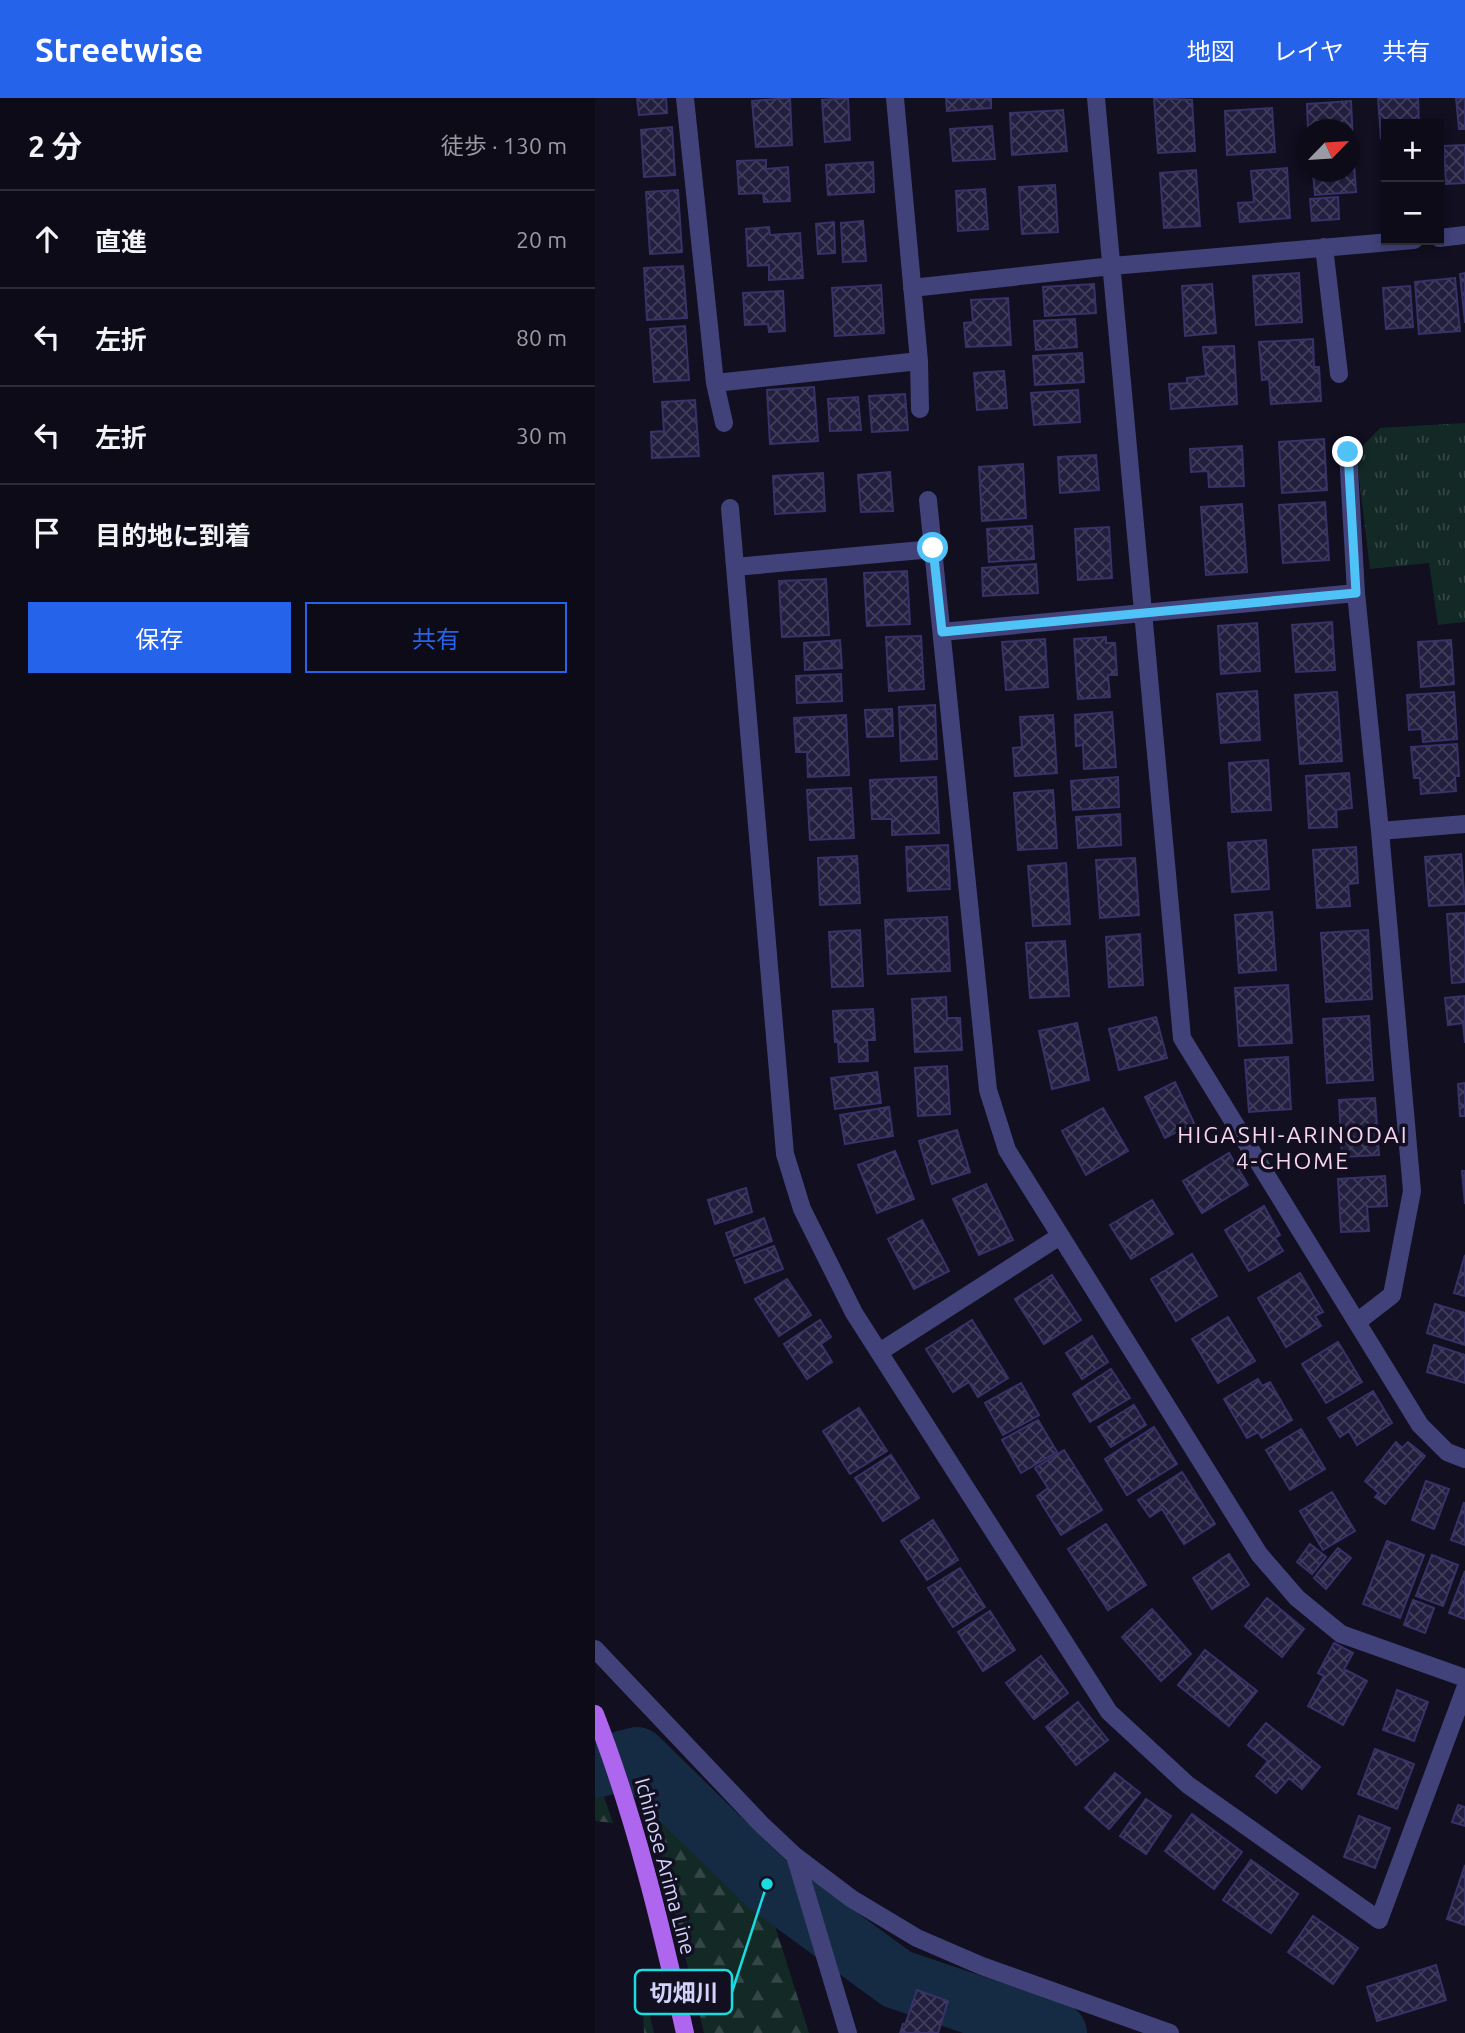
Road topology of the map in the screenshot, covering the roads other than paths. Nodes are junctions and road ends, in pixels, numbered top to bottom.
1 (685, 98) edge
2 (895, 98) edge
3 (1096, 98) edge
4 (1465, 235) edge
5 (1444, 237) edge
6 (1381, 243) edge
7 (1324, 247) junction
8 (1112, 266) junction
9 (912, 288) junction
10 (919, 361) junction
11 (1339, 374) dead end
12 (715, 383) junction
13 (920, 409) dead end
14 (724, 423) dead end
15 (1348, 452) dead end
16 (928, 500) dead end
17 (730, 508) dead end
18 (933, 548) junction
19 (735, 566) junction
20 (1356, 593) junction
21 (1144, 614) junction
22 (942, 632) junction
23 (1465, 824) edge
24 (1380, 831) junction
25 (1060, 1236) junction
26 (1357, 1322) junction
27 (881, 1351) junction
28 (1465, 1459) edge
29 (595, 1649) edge
30 (1465, 1678) edge
31 (1465, 1689) edge
32 (595, 1714) edge
33 (795, 1858) junction
34 (685, 2033) edge
35 (848, 2033) edge
36 (1170, 2033) edge

1 - 12 street
2 - 9 street
3 - 8 street
4 - 5 street
6 - 7 street
7 - 8 street
7 - 11 street
8 - 9 street
8 - 21 street
9 - 10 street
10 - 12 street
10 - 13 street
12 - 14 street
15 - 20 street
16 - 18 street
17 - 19 street
18 - 19 street
18 - 22 street
19 - 27 street
20 - 21 street
20 - 24 street
21 - 22 street
21 - 26 street
22 - 25 street
23 - 24 street
24 - 26 street
25 - 27 street
25 - 30 street
26 - 28 street
27 - 31 street
29 - 33 street
32 - 34 main road, Ichinose Arima Line
33 - 35 street
33 - 36 street

